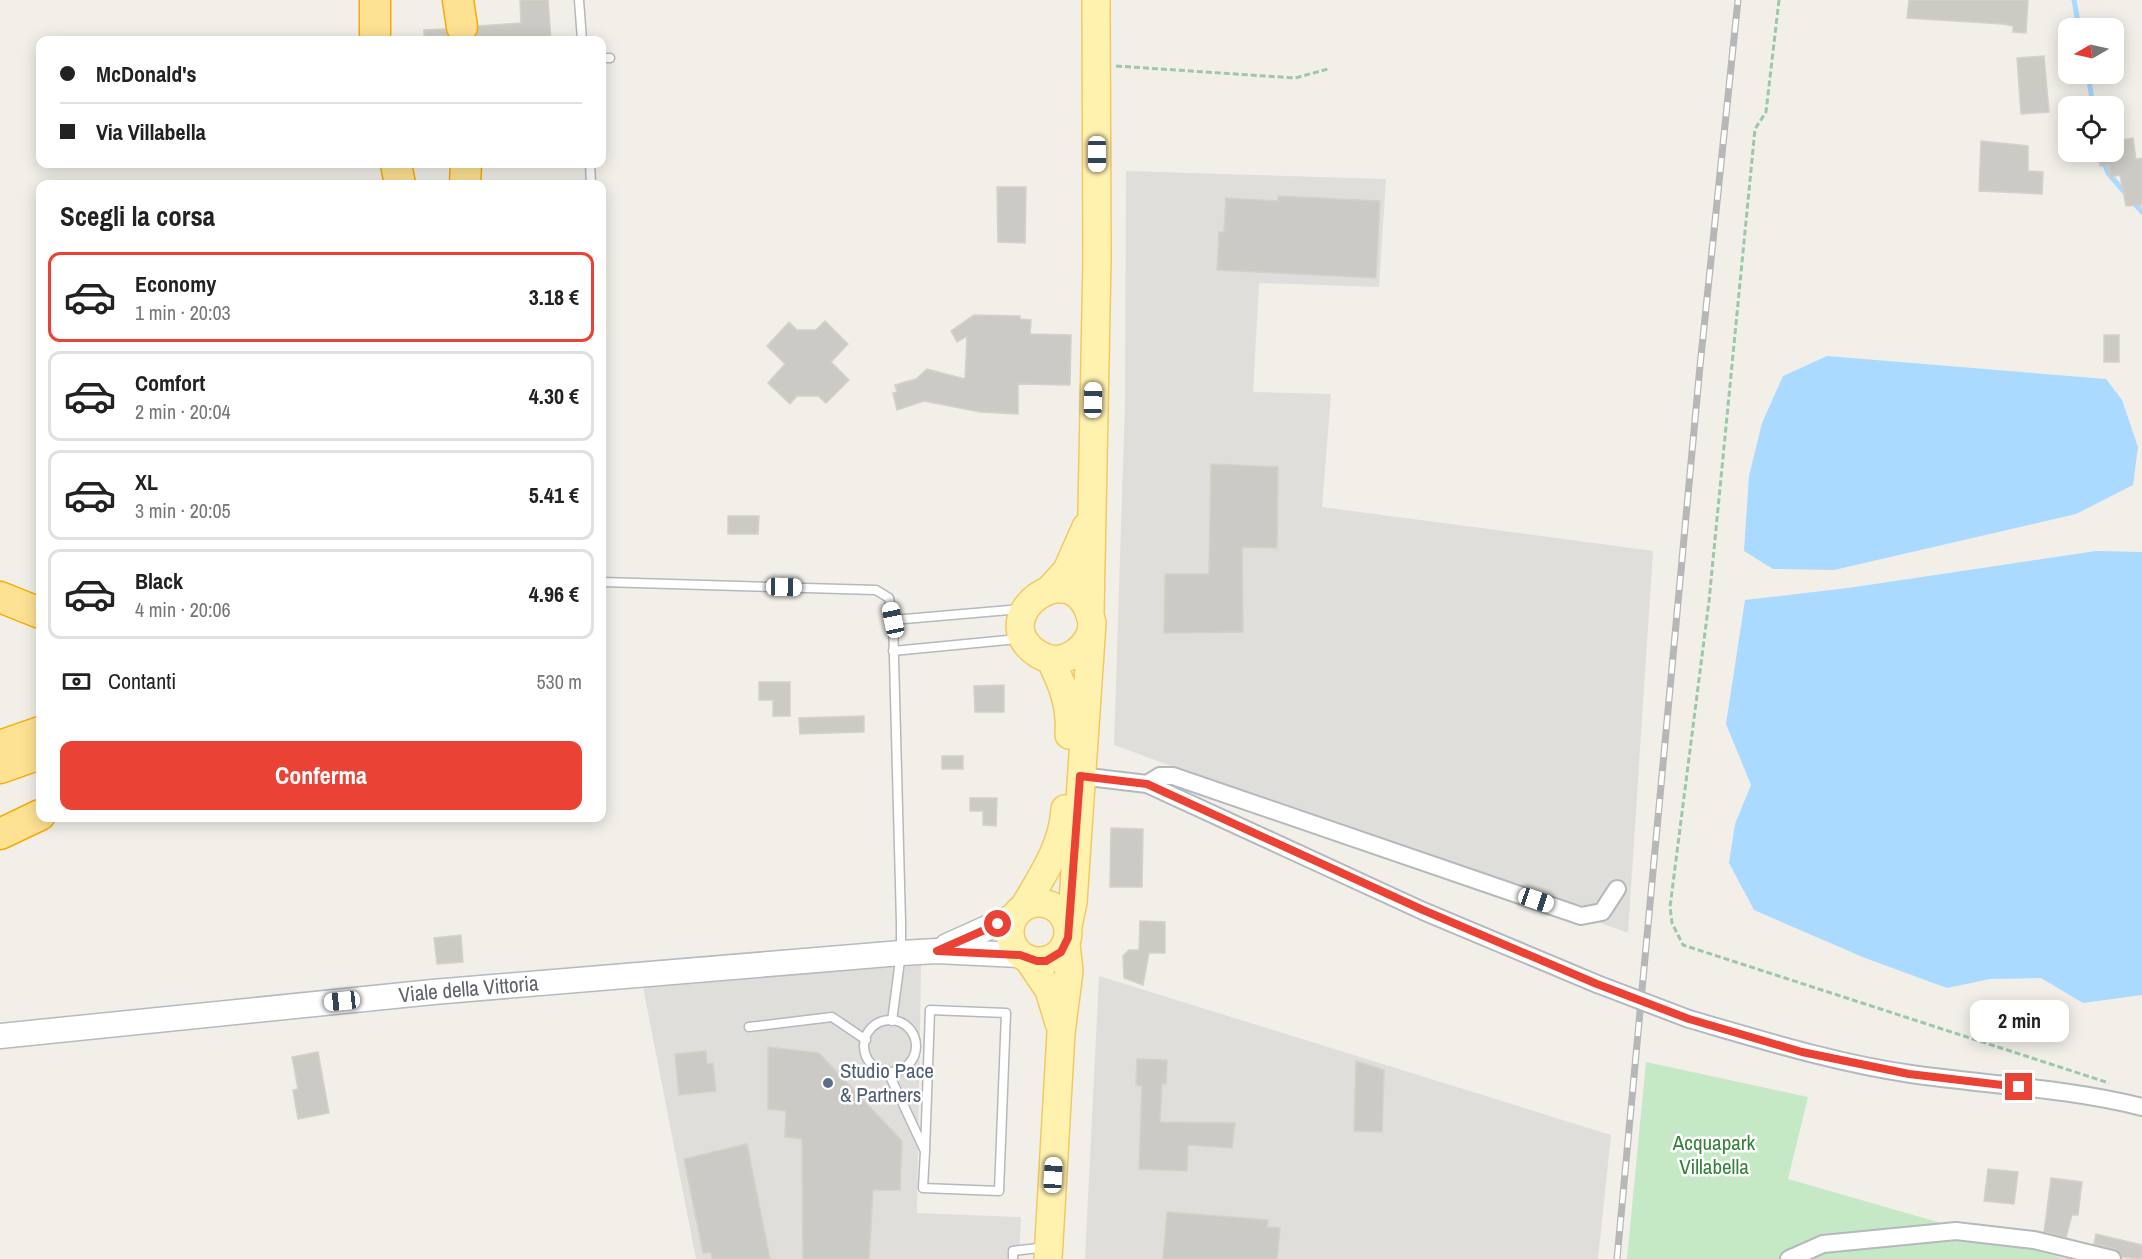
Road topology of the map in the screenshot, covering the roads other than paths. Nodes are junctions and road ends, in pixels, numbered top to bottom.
1 (375, 0) edge
2 (579, 0) edge
3 (1079, 0) edge
4 (1096, 0) edge
5 (1110, 0) edge
6 (375, 33) dead end
7 (582, 36) edge
8 (1097, 112) junction
9 (1090, 517) junction
10 (606, 582) edge
11 (1048, 590) junction
12 (0, 597) edge
13 (1025, 608) junction
14 (36, 611) edge
15 (893, 620) junction
16 (1090, 623) junction
17 (1024, 639) junction
18 (893, 651) junction
19 (1050, 659) junction
20 (36, 733) edge
21 (0, 746) edge
22 (36, 755) edge
23 (0, 768) edge
24 (1080, 776) junction
25 (1147, 784) junction
26 (36, 817) edge
27 (0, 834) edge
28 (1617, 889) dead end
29 (1020, 911) junction
30 (1067, 935) junction
31 (937, 951) junction
32 (901, 953) junction
33 (1024, 957) junction
34 (892, 1020) junction
35 (749, 1027) dead end
36 (1061, 1033) junction
37 (914, 1035) junction
38 (0, 1036) edge
39 (929, 1036) junction
40 (866, 1040) junction
41 (888, 1072) junction
42 (2142, 1107) edge
43 (925, 1151) junction
44 (1049, 1253) edge
45 (1013, 1259) edge
46 (1789, 1259) edge
47 (2112, 1259) edge

1 - 6 highway
2 - 7 lane
3 - 8 main road
4 - 8 main road
5 - 8 main road
8 - 9 main road
9 - 11 main road
9 - 16 main road
10 - 15 lane
11 - 13 main road
11 - 16 main road
12 - 14 highway
13 - 15 lane
13 - 17 main road
15 - 18 lane
16 - 19 main road
16 - 24 main road
17 - 18 lane
17 - 19 main road
18 - 32 lane
19 - 29 main road
20 - 21 highway
22 - 23 highway
24 - 25 street
24 - 30 main road
25 - 28 street
25 - 42 street, bridge
26 - 27 highway
29 - 30 main road
29 - 31 street, Viale della Vittoria
29 - 33 main road
30 - 33 main road
30 - 36 main road
31 - 32 street, Viale della Vittoria
31 - 33 street, Viale della Vittoria
32 - 34 lane
32 - 38 street, Viale della Vittoria
33 - 36 main road
34 - 37 lane
34 - 40 lane
35 - 40 lane
36 - 44 main road
37 - 39 lane
37 - 41 lane
39 - 43 lane
39 - 43 lane
40 - 41 lane
41 - 43 lane
44 - 45 lane
46 - 47 street

